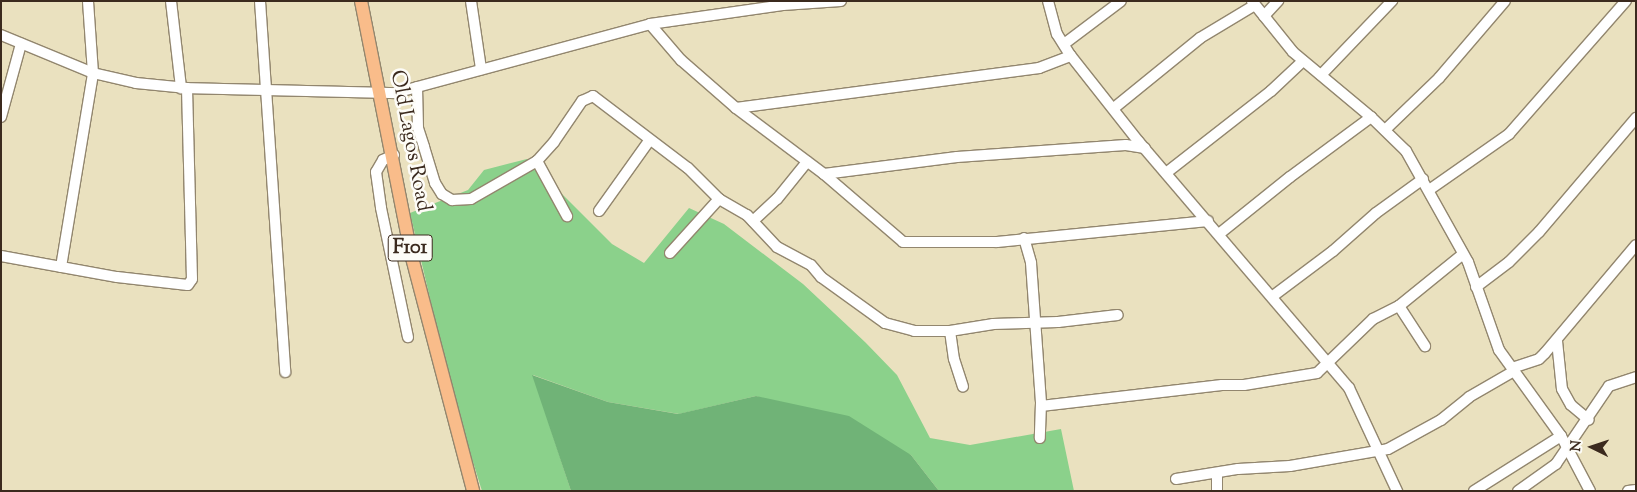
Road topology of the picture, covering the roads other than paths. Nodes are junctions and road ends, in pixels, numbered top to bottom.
1 (88, 1) edge
2 (171, 1) edge
3 (260, 1) edge
4 (362, 1) edge
5 (471, 1) edge
6 (841, 1) edge
7 (1048, 1) edge
8 (1121, 1) edge
9 (1278, 1) edge
10 (1392, 1) edge
11 (1505, 1) edge
12 (1626, 1) edge
13 (816, 2) edge
14 (1253, 3) edge
15 (1264, 16) junction
16 (650, 24) junction
17 (1, 35) edge
18 (21, 44) junction
19 (1064, 44) junction
20 (1071, 56) junction
21 (1303, 61) junction
22 (481, 69) junction
23 (93, 73) junction
24 (1321, 75) junction
25 (417, 87) junction
26 (184, 88) junction
27 (266, 89) junction
28 (380, 92) junction
29 (736, 108) junction
30 (1114, 108) junction
31 (1, 117) edge
32 (1371, 117) junction
33 (1636, 118) edge
34 (1385, 130) junction
35 (1134, 135) junction
36 (649, 141) junction
37 (1126, 145) junction
38 (1145, 148) junction
39 (394, 155) junction
40 (537, 161) junction
41 (807, 162) junction
42 (844, 173) junction
43 (1166, 173) junction
44 (824, 174) junction
45 (1423, 179) junction
46 (836, 184) junction
47 (1429, 190) junction
48 (719, 199) junction
49 (599, 210) dead end
50 (566, 216) dead end
51 (753, 221) junction
52 (1208, 221) junction
53 (1219, 234) junction
54 (1024, 238) junction
55 (1636, 244) edge
56 (670, 253) dead end
57 (1463, 254) junction
58 (1, 256) edge
59 (62, 267) junction
60 (1476, 287) junction
61 (1273, 296) junction
62 (1398, 306) junction
63 (1118, 314) dead end
64 (1035, 321) junction
65 (950, 331) junction
66 (408, 337) dead end
67 (1557, 340) junction
68 (1425, 346) dead end
69 (1328, 366) junction
70 (1513, 370) junction
71 (285, 372) dead end
72 (1636, 377) edge
73 (963, 387) dead end
74 (1041, 406) junction
75 (1588, 420) junction
76 (1561, 436) junction
77 (1040, 438) dead end
78 (1567, 445) junction
79 (1379, 451) junction
80 (1217, 474) junction
81 (1176, 479) dead end
82 (473, 491) edge
83 (1218, 491) edge
84 (1397, 491) edge
85 (1474, 491) edge
86 (1518, 491) edge
87 (1590, 491) edge

1 - 23 street
2 - 26 street
3 - 27 street
4 - 28 main road, Old Lagos Road / F101
5 - 22 street
6 - 13 street
7 - 19 street
8 - 19 street
9 - 15 street
10 - 24 street
11 - 34 street
12 - 47 street
13 - 16 street
14 - 15 street
14 - 30 street
15 - 21 street
16 - 22 street
16 - 29 street
17 - 18 street
18 - 23 street
18 - 31 street
19 - 20 street
20 - 29 street
20 - 30 street
21 - 24 street
21 - 43 street
22 - 25 street
23 - 26 street
23 - 59 street
24 - 32 street
25 - 28 street
25 - 40 street
26 - 27 street
26 - 59 street
27 - 28 street
27 - 71 street
28 - 39 main road, Old Lagos Road / F101
29 - 41 street
30 - 35 street
32 - 34 street
32 - 53 street
33 - 60 street
34 - 45 street
35 - 37 street
35 - 38 street
36 - 40 street
36 - 48 street
36 - 49 street
37 - 38 street
37 - 42 street
38 - 43 street
39 - 66 street
39 - 82 main road, Old Lagos Road / F101
40 - 50 street
41 - 44 street
41 - 51 street
42 - 44 street
42 - 46 street
43 - 52 street
44 - 46 street
45 - 47 street
45 - 61 street
46 - 54 street
47 - 57 street
48 - 51 street
48 - 56 street
51 - 65 street
52 - 53 street
52 - 54 street
53 - 61 street
54 - 64 street
55 - 67 street
57 - 60 street
57 - 62 street
58 - 59 street
60 - 70 street
61 - 69 street
62 - 68 street
62 - 69 street
63 - 64 street
64 - 65 street
64 - 74 street
65 - 73 street
67 - 70 street
67 - 75 street
69 - 74 street
69 - 79 street
70 - 76 street
70 - 79 street
72 - 75 street
74 - 77 street
75 - 78 street
76 - 78 street
76 - 85 street
78 - 86 street
78 - 87 street
79 - 80 street
79 - 84 street
80 - 81 street
80 - 83 street

